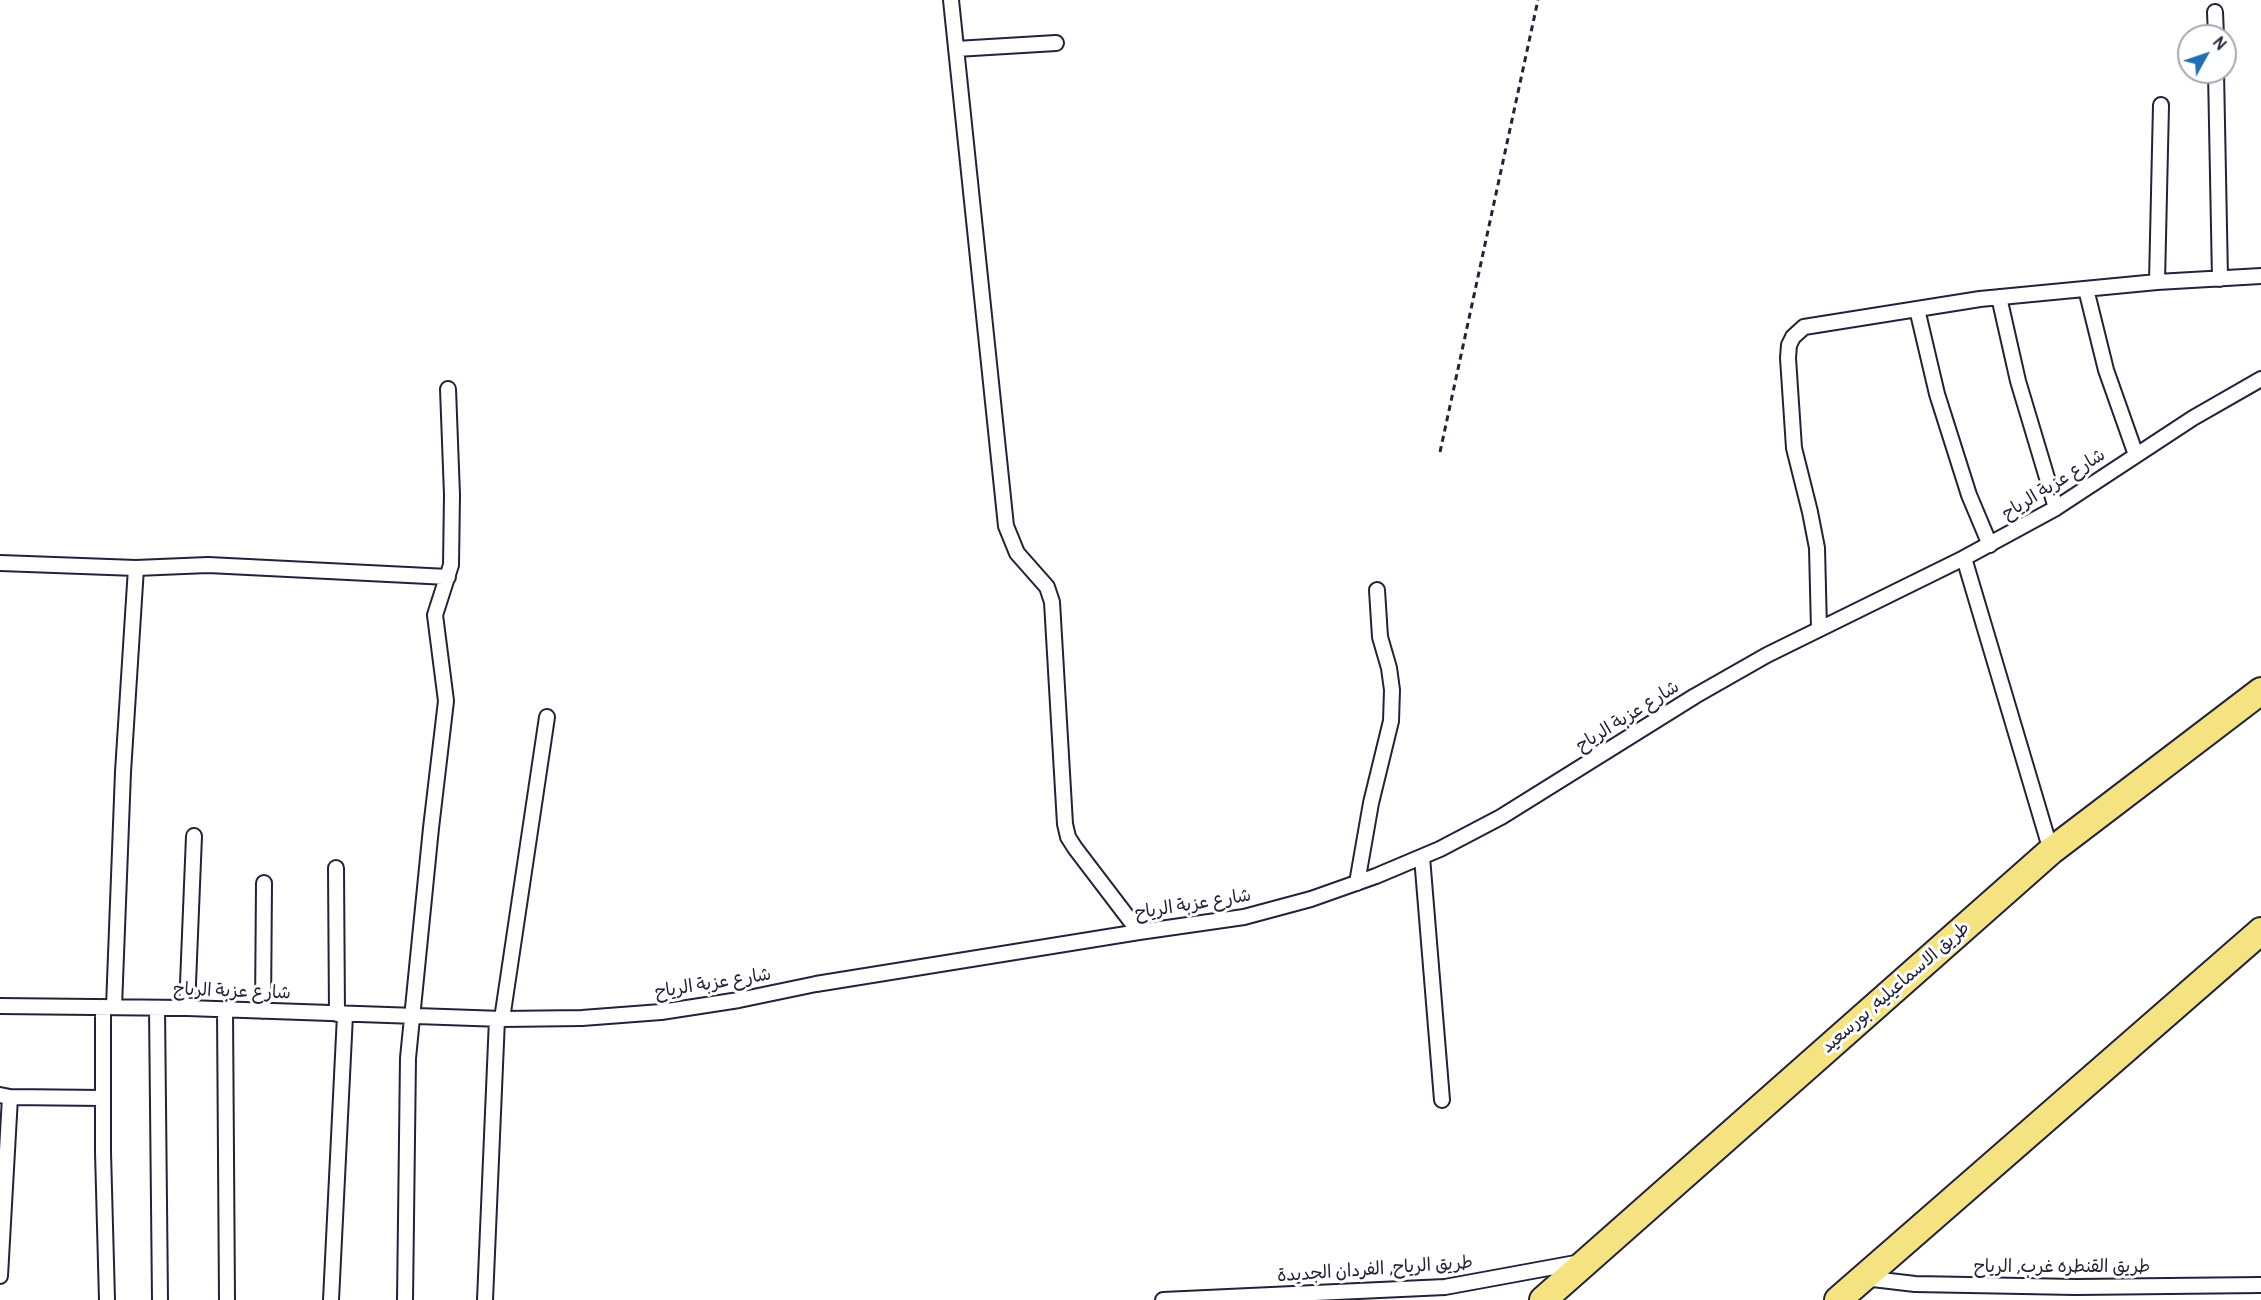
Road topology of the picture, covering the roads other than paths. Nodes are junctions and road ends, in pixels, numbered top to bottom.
1 (951, 0) edge
2 (2215, 12) dead end
3 (2216, 24) edge
4 (1056, 43) dead end
5 (956, 50) junction
6 (2216, 84) edge
7 (2161, 105) dead end
8 (2261, 276) edge
9 (2220, 279) junction
10 (2157, 282) junction
11 (2086, 289) junction
12 (1999, 297) junction
13 (1917, 309) junction
14 (2261, 379) edge
15 (448, 389) dead end
16 (2136, 455) junction
17 (2056, 508) junction
18 (1990, 545) junction
19 (1964, 558) junction
20 (0, 563) edge
21 (136, 568) junction
22 (448, 578) junction
23 (1377, 590) dead end
24 (1820, 629) junction
25 (2261, 691) edge
26 (547, 717) dead end
27 (194, 836) dead end
28 (2051, 850) junction
29 (1422, 857) junction
30 (336, 868) dead end
31 (264, 883) dead end
32 (1357, 883) junction
33 (2261, 931) edge
34 (1139, 932) junction
35 (0, 1006) edge
36 (108, 1007) junction
37 (157, 1008) junction
38 (187, 1008) junction
39 (225, 1010) junction
40 (263, 1011) junction
41 (341, 1015) junction
42 (413, 1017) junction
43 (499, 1019) junction
44 (5, 1096) edge
45 (103, 1098) junction
46 (1442, 1100) dead end
47 (1579, 1268) junction
48 (0, 1276) edge
49 (1864, 1278) junction
50 (2261, 1285) edge
51 (1839, 1299) edge
52 (107, 1300) edge
53 (160, 1300) edge
54 (227, 1300) edge
55 (331, 1300) edge
56 (405, 1300) edge
57 (485, 1300) edge
58 (1162, 1300) edge
59 (1543, 1300) edge

1 - 5 street
2 - 3 street
4 - 5 street
5 - 34 street
6 - 9 street
7 - 10 street
8 - 9 street
9 - 10 street
10 - 11 street
11 - 12 street
11 - 16 street
12 - 13 street
12 - 17 street
13 - 18 street
13 - 24 street
14 - 16 street, شارع عزبة الرياح
15 - 22 street
16 - 17 street, شارع عزبة الرياح
17 - 18 street, شارع عزبة الرياح
18 - 19 street, شارع عزبة الرياح
19 - 24 street, شارع عزبة الرياح
19 - 28 street
20 - 21 street
21 - 22 street
21 - 36 street
22 - 42 street
23 - 32 street
24 - 29 street, شارع عزبة الرياح
25 - 28 highway, طريق الاسماعيليه, بورسعيد
26 - 43 street
27 - 38 street
28 - 47 highway, طريق الاسماعيليه, بورسعيد
29 - 32 street, شارع عزبة الرياح
29 - 46 street
30 - 41 street
31 - 40 street
32 - 34 street, شارع عزبة الرياح
33 - 49 highway
34 - 43 street, شارع عزبة الرياح
35 - 36 street, شارع عزبة الرياح
36 - 37 street, شارع عزبة الرياح
36 - 45 street
37 - 38 street, شارع عزبة الرياح
37 - 53 street
38 - 39 street, شارع عزبة الرياح
39 - 40 street, شارع عزبة الرياح
39 - 54 street
40 - 41 street, شارع عزبة الرياح
41 - 42 street, شارع عزبة الرياح
41 - 55 street
42 - 43 street, شارع عزبة الرياح
42 - 56 street
43 - 57 street
44 - 45 street
44 - 48 street
45 - 52 street
47 - 58 street, طريق الرياح, الفردان الجديدة
47 - 59 highway, طريق الاسماعيليه, بورسعيد
49 - 50 street, طريق القنطره غرب, الرياح
49 - 51 highway

